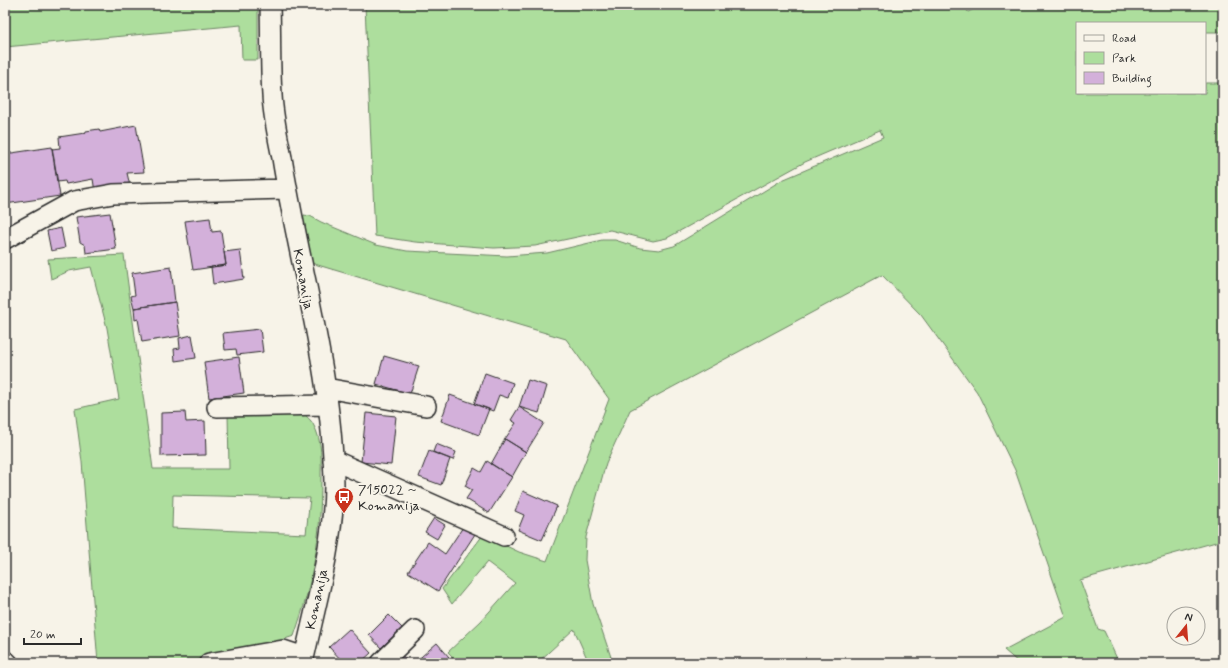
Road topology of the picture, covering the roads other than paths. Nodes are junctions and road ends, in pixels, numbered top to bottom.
1 (270, 5) edge
2 (287, 189) junction
3 (5, 239) edge
4 (326, 396) junction
5 (426, 406) dead end
6 (217, 407) dead end
7 (333, 460) junction
8 (504, 536) dead end
9 (415, 630) dead end
10 (304, 660) edge
11 (5, 661) edge
12 (8, 663) edge
13 (209, 663) edge
14 (381, 663) edge

1 - 2 street, Komanija
2 - 3 street
2 - 4 street, Komanija
4 - 5 street
4 - 6 street
4 - 7 street, Komanija
7 - 8 street
7 - 10 street, Komanija
9 - 14 street
10 - 13 street, Komanija
11 - 12 street

